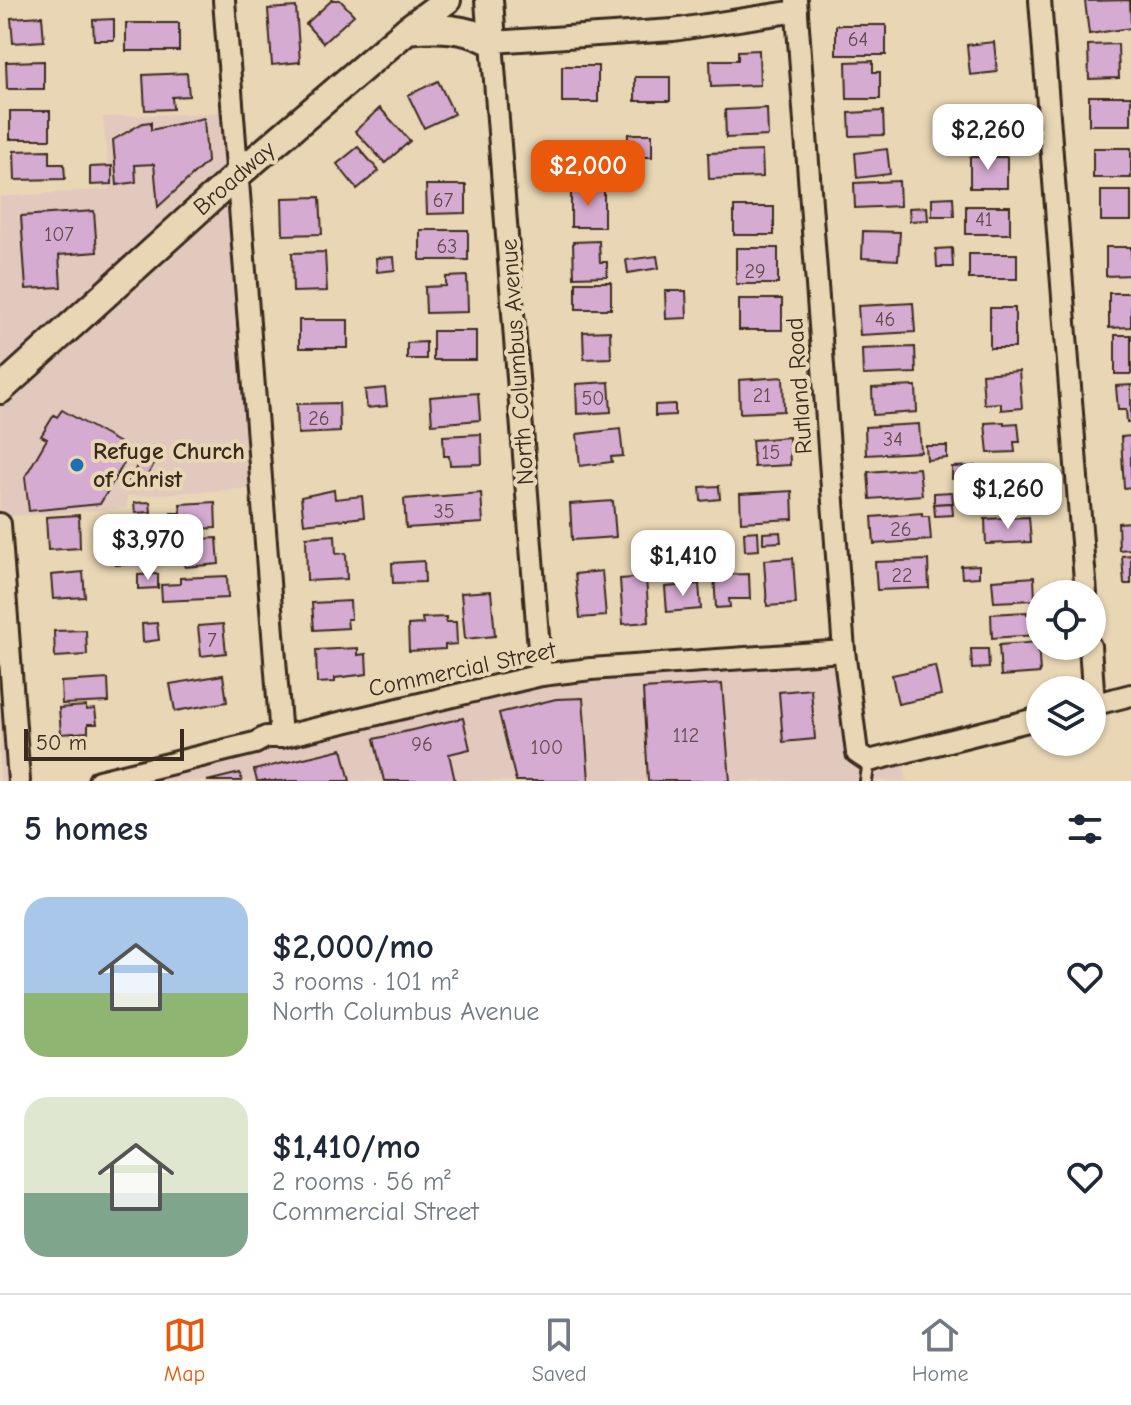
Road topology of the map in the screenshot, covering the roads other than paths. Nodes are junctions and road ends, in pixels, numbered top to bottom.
1 (224, 0) edge
2 (447, 0) edge
3 (489, 0) edge
4 (1040, 0) edge
5 (796, 5) edge
6 (407, 30) junction
7 (492, 42) junction
8 (236, 176) junction
9 (0, 390) edge
10 (0, 524) edge
11 (1085, 580) edge
12 (844, 651) junction
13 (541, 675) junction
14 (1131, 695) edge
15 (1106, 702) edge
16 (1026, 722) edge
17 (281, 737) junction
18 (867, 771) edge
19 (19, 781) edge
20 (99, 781) edge

1 - 8 street
2 - 6 street, Broadway
3 - 7 street, North Columbus Avenue
4 - 11 street
5 - 7 street
5 - 12 street, Rutland Road
6 - 7 street
6 - 8 street, Broadway
7 - 13 street, North Columbus Avenue
8 - 9 street, Broadway
8 - 17 street
10 - 19 street
12 - 13 street, Commercial Street
12 - 18 street, Rutland Road
13 - 17 street, Commercial Street
14 - 15 street
16 - 18 street
17 - 20 street, Commercial Street

